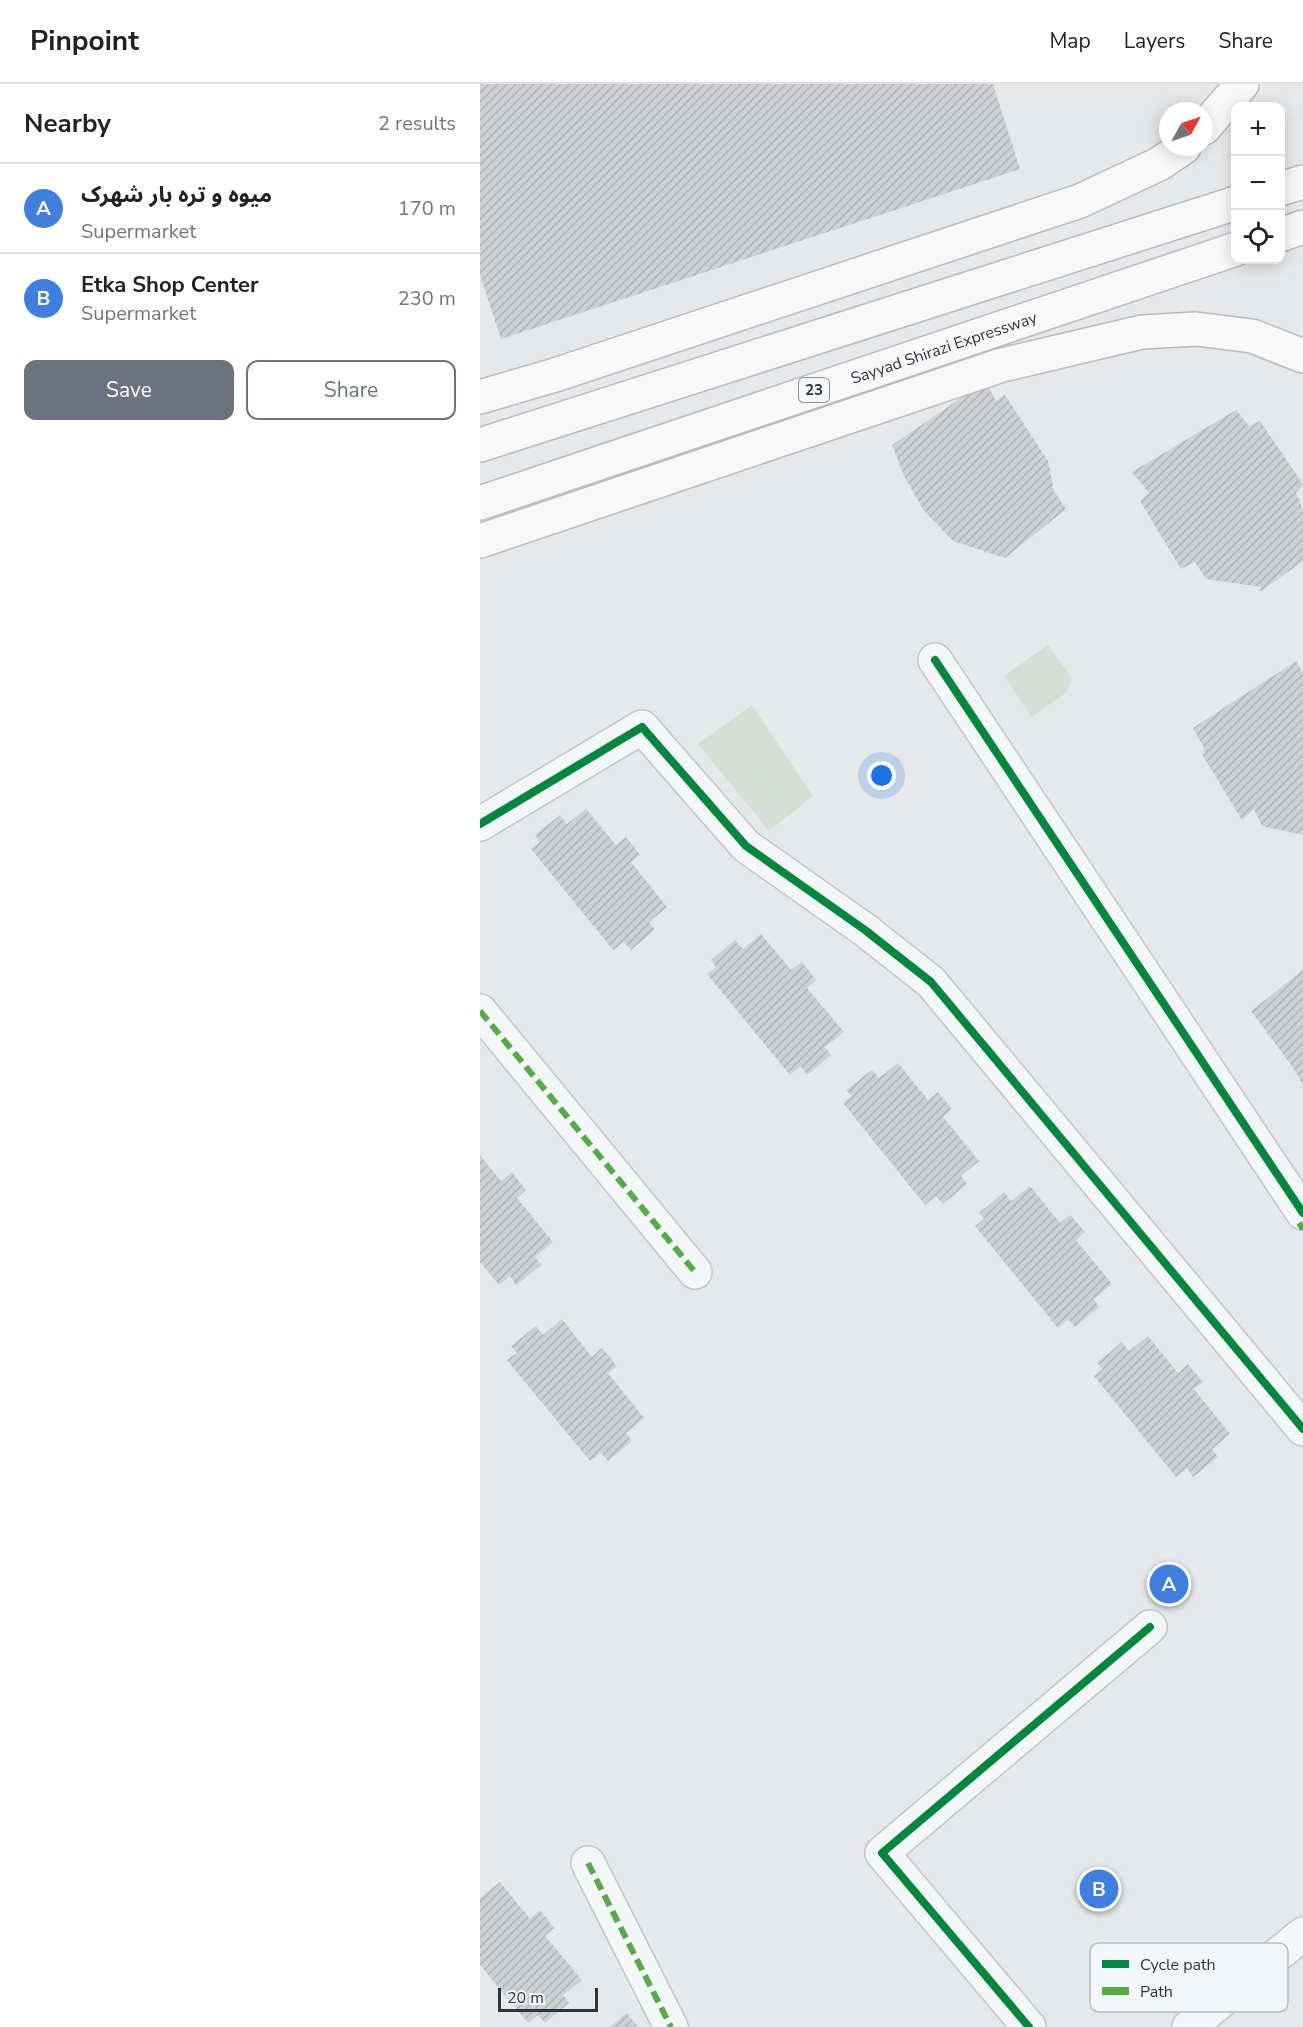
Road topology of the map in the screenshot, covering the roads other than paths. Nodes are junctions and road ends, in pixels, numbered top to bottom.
1 (1242, 84) edge
2 (1213, 118) edge
3 (1172, 156) edge
4 (1303, 182) edge
5 (1285, 188) edge
6 (1231, 205) edge
7 (1303, 227) edge
8 (1285, 234) edge
9 (1231, 251) edge
10 (1303, 356) edge
11 (480, 397) edge
12 (480, 445) edge
13 (480, 503) edge
14 (480, 541) edge
15 (935, 660) dead end
16 (480, 824) edge
17 (480, 1011) edge
18 (1302, 1222) edge
19 (695, 1272) dead end
20 (1303, 1429) edge
21 (1150, 1627) dead end
22 (588, 1863) dead end
23 (1303, 1934) edge
24 (1288, 1946) edge
25 (1207, 2012) edge
26 (671, 2027) edge
27 (1029, 2027) edge
28 (1189, 2027) edge

1 - 2 highway
3 - 11 highway
4 - 5 highway
6 - 12 highway
7 - 8 highway
9 - 13 highway, Sayyad Shirazi Expressway / 23
10 - 14 highway
15 - 18 street
16 - 20 street
17 - 19 street
21 - 27 street
22 - 26 street
23 - 24 street
25 - 28 street

